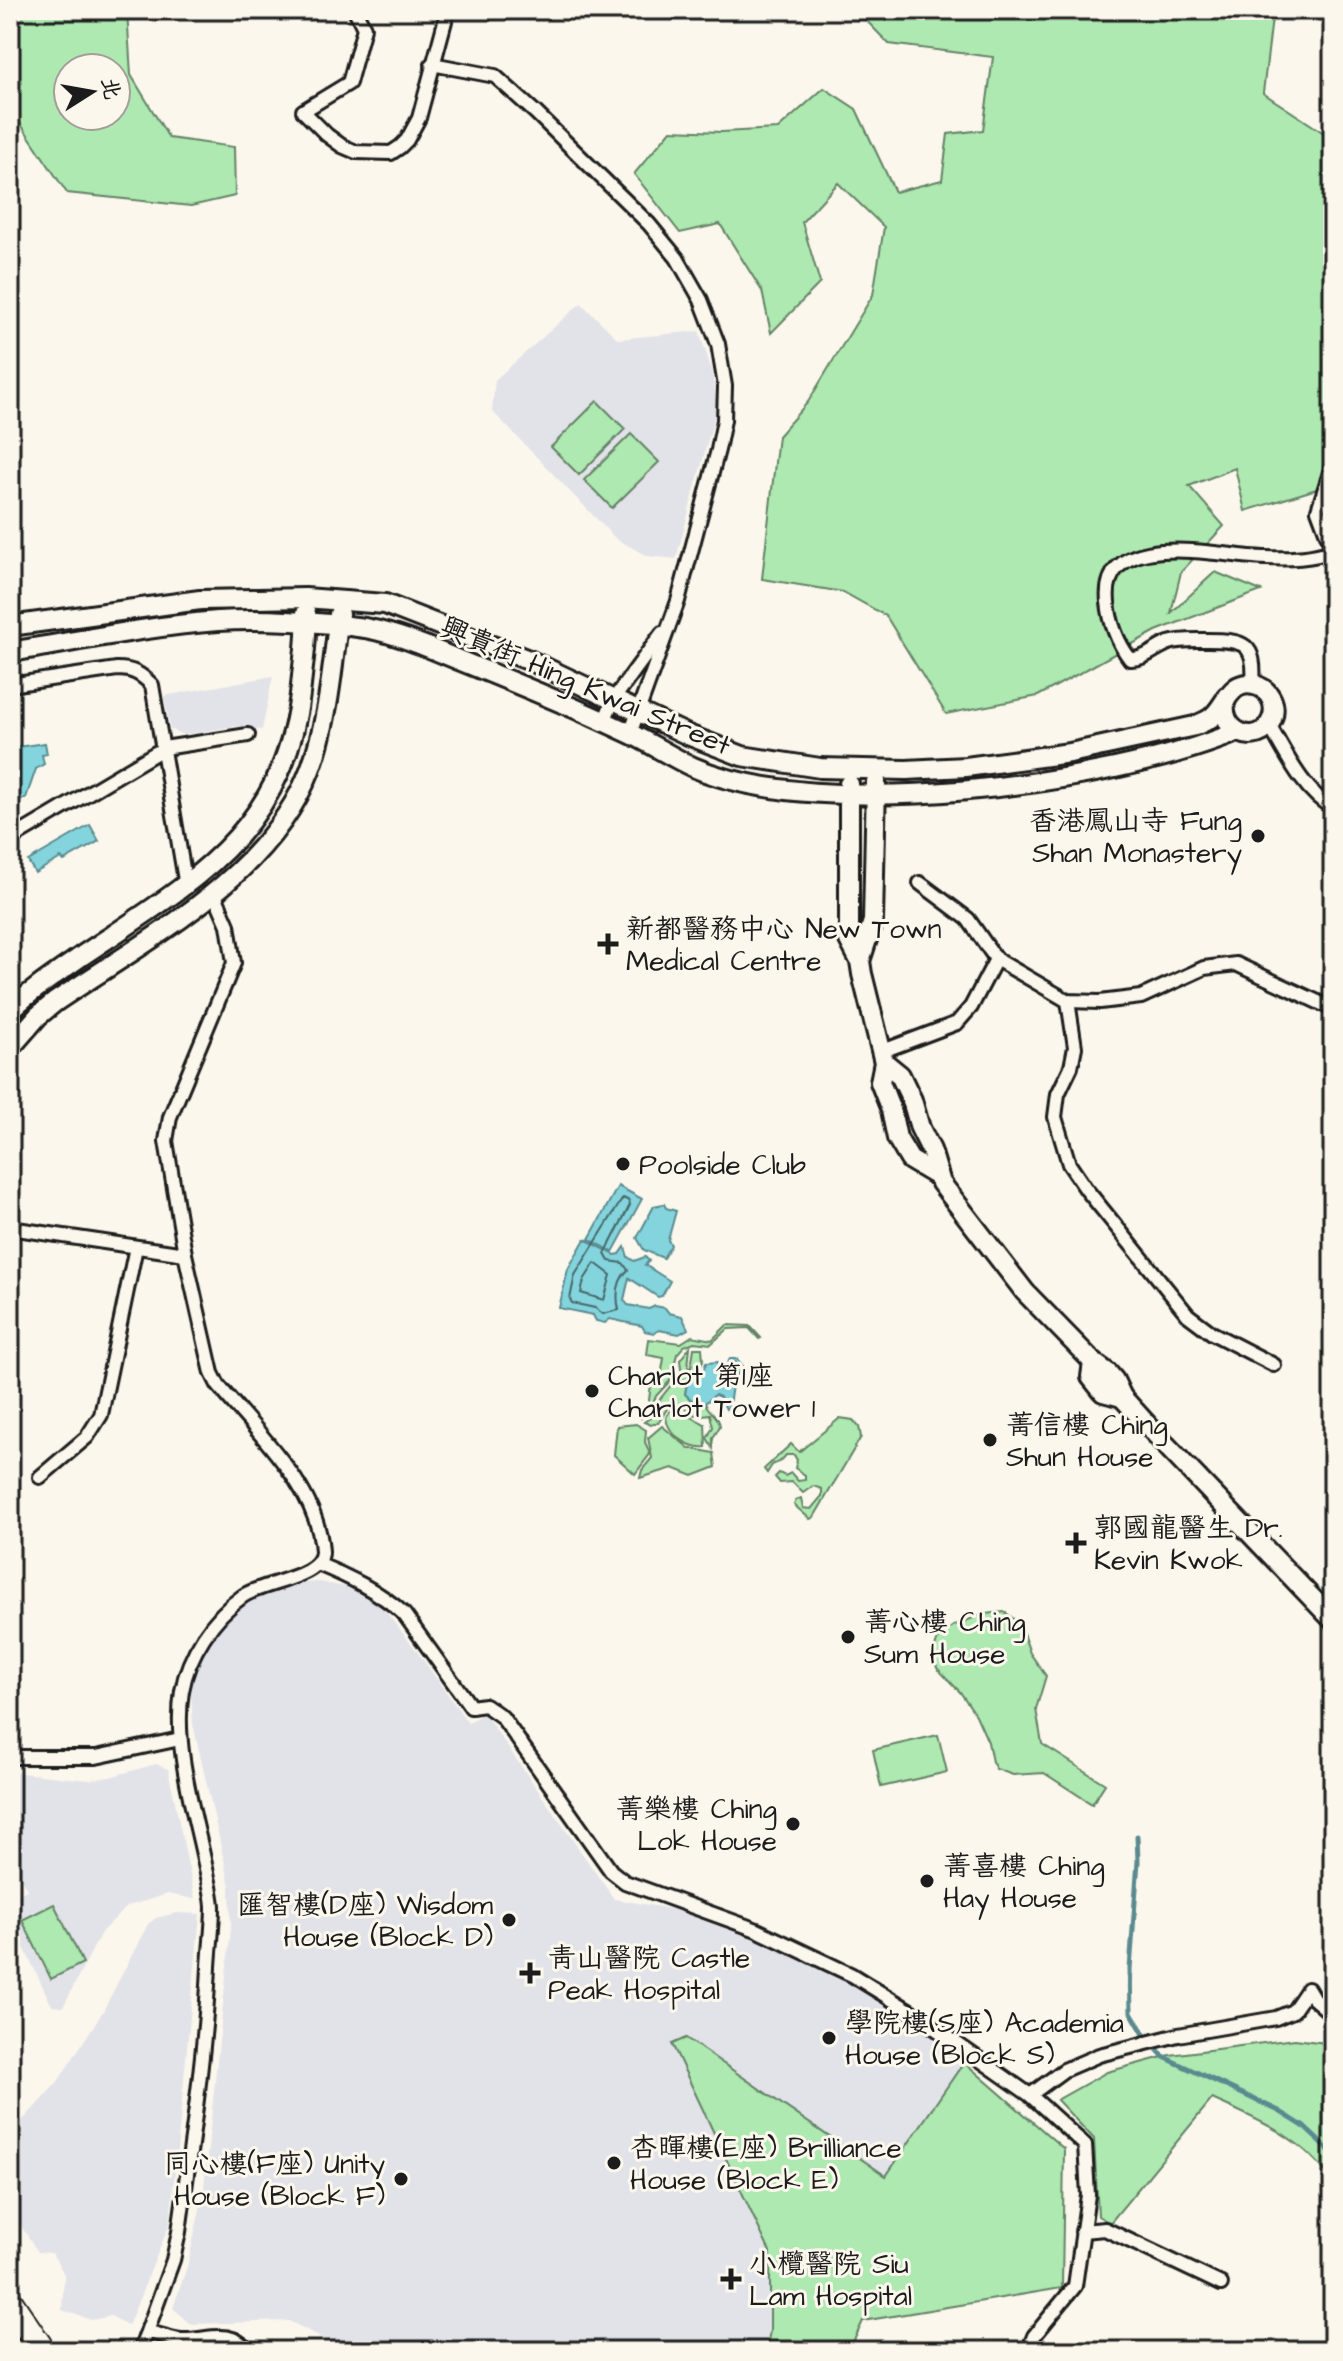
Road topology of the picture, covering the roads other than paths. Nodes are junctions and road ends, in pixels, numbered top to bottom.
1 (355, 10) edge
2 (448, 10) edge
3 (432, 64) junction
4 (1333, 463) edge
5 (1333, 550) edge
6 (305, 598) junction
7 (341, 599) junction
8 (307, 624) junction
9 (669, 624) junction
10 (10, 626) edge
11 (338, 626) junction
12 (10, 652) edge
13 (1253, 684) junction
14 (10, 685) edge
15 (1227, 696) junction
16 (613, 700) junction
17 (639, 713) junction
18 (604, 722) junction
19 (1269, 725) junction
20 (1237, 732) junction
21 (630, 734) junction
22 (248, 735) dead end
23 (164, 748) junction
24 (849, 769) junction
25 (876, 770) junction
26 (849, 793) junction
27 (876, 793) junction
28 (1333, 808) edge
29 (10, 837) edge
30 (920, 883) dead end
31 (186, 886) junction
32 (214, 893) junction
33 (996, 959) junction
34 (860, 961) junction
35 (1068, 1001) junction
36 (1333, 1009) edge
37 (10, 1011) edge
38 (10, 1048) edge
39 (882, 1057) junction
40 (10, 1228) edge
41 (136, 1247) junction
42 (185, 1254) junction
43 (1274, 1365) dead end
44 (40, 1477) dead end
45 (318, 1564) junction
46 (1333, 1620) edge
47 (180, 1739) junction
48 (10, 1757) edge
49 (1333, 2015) edge
50 (1030, 2095) junction
51 (1082, 2231) junction
52 (1221, 2284) dead end
53 (148, 2332) junction
54 (10, 2345) edge
55 (14, 2351) edge
56 (140, 2351) edge
57 (249, 2351) edge
58 (1028, 2351) edge

1 - 3 street
2 - 3 street
3 - 9 street
4 - 5 street
5 - 13 street
6 - 7 street, 興貴街 Hing Kwai Street
6 - 8 street
6 - 10 street, 興貴街 Hing Kwai Street
7 - 11 street
7 - 16 street, 興貴街 Hing Kwai Street
8 - 11 street, 興貴街 Hing Kwai Street
8 - 12 street, 興貴街 Hing Kwai Street
8 - 31 street
9 - 16 street
9 - 17 street
11 - 18 street, 興貴街 Hing Kwai Street
11 - 32 street
13 - 15 street, 興貴街 Hing Kwai Street
13 - 19 street
14 - 23 street
15 - 20 street
15 - 25 street, 興貴街 Hing Kwai Street
16 - 17 street, 興貴街 Hing Kwai Street
16 - 18 street
17 - 21 street
17 - 24 street, 興貴街 Hing Kwai Street
18 - 21 street, 興貴街 Hing Kwai Street
19 - 20 street, 興貴街 Hing Kwai Street
19 - 28 street
20 - 27 street, 興貴街 Hing Kwai Street
21 - 26 street, 興貴街 Hing Kwai Street
22 - 23 street
23 - 29 street
23 - 31 street
24 - 25 street, 興貴街 Hing Kwai Street
24 - 26 street
25 - 27 street
26 - 27 street, 興貴街 Hing Kwai Street
26 - 34 street
27 - 34 street
30 - 33 street
31 - 37 street
32 - 38 street
32 - 42 street
33 - 35 street
33 - 39 street
34 - 39 street
35 - 36 street
35 - 43 street
39 - 46 street
40 - 41 street
41 - 42 street
41 - 44 street
42 - 45 street
45 - 47 street
45 - 50 street
47 - 48 street
47 - 53 street
49 - 50 street
50 - 51 street
51 - 52 street
51 - 58 street
53 - 56 street
53 - 57 street
54 - 55 street

